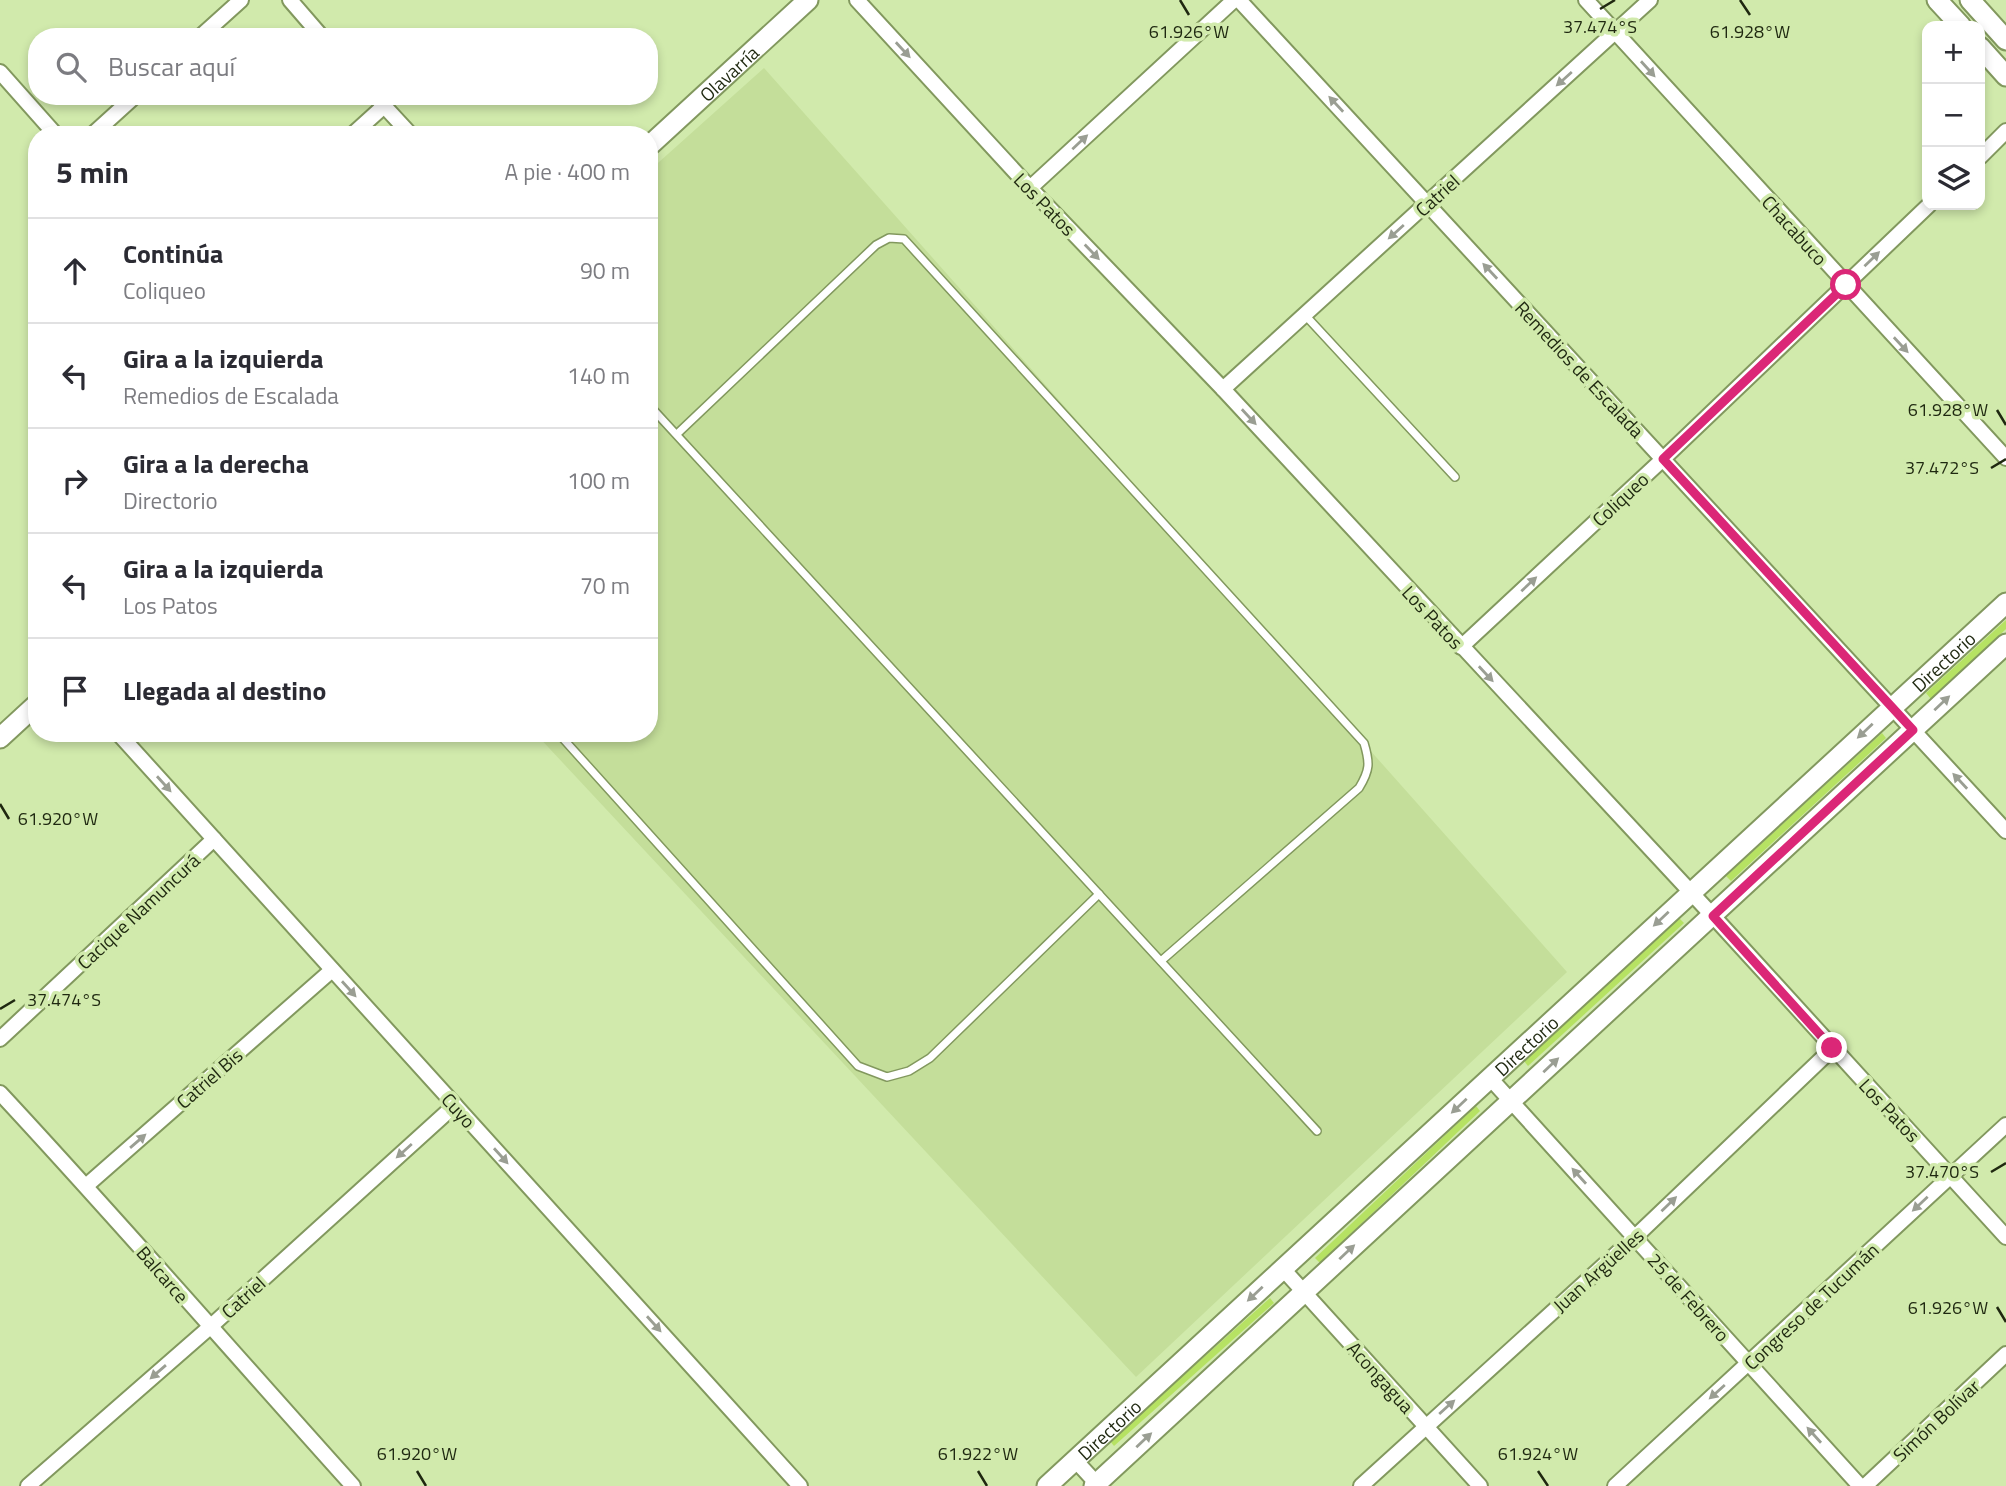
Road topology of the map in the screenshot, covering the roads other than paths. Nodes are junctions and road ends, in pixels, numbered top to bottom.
1 (241, 0) edge
2 (290, 0) edge
3 (807, 0) edge
4 (857, 0) edge
5 (1237, 0) edge
6 (1586, 0) edge
7 (1650, 0) edge
8 (1937, 0) edge
9 (1978, 3) edge
10 (1956, 21) edge
11 (210, 28) edge
12 (314, 28) edge
13 (1615, 33) junction
14 (2006, 40) edge
15 (1985, 53) edge
16 (0, 72) edge
17 (2006, 76) edge
18 (28, 104) edge
19 (29, 105) edge
20 (125, 105) edge
21 (377, 105) edge
22 (384, 105) edge
23 (48, 126) edge
24 (102, 126) edge
25 (359, 126) edge
26 (403, 126) edge
27 (2006, 131) edge
28 (658, 138) edge
29 (1985, 151) edge
30 (1030, 188) junction
31 (1427, 204) junction
32 (1925, 210) edge
33 (1846, 285) junction
34 (1305, 315) junction
35 (1223, 389) junction
36 (658, 415) edge
37 (677, 435) junction
38 (2006, 458) edge
39 (1663, 459) junction
40 (1455, 477) dead end
41 (2006, 603) edge
42 (2006, 644) edge
43 (1461, 647) junction
44 (1892, 707) junction
45 (28, 713) edge
46 (1913, 730) junction
47 (0, 738) edge
48 (126, 742) edge
49 (566, 742) edge
50 (2006, 831) edge
51 (214, 839) junction
52 (1690, 892) junction
53 (1099, 894) junction
54 (1713, 916) junction
55 (1161, 961) junction
56 (332, 970) junction
57 (0, 1039) edge
58 (1832, 1048) junction
59 (1490, 1078) junction
60 (0, 1093) edge
61 (1511, 1101) junction
62 (455, 1105) junction
63 (2006, 1125) edge
64 (1317, 1131) dead end
65 (1951, 1175) junction
66 (86, 1186) junction
67 (1635, 1237) junction
68 (2006, 1237) edge
69 (1283, 1269) junction
70 (1304, 1292) junction
71 (210, 1327) junction
72 (2006, 1354) edge
73 (1749, 1363) junction
74 (1426, 1426) junction
75 (1076, 1460) junction
76 (1097, 1485) edge
77 (27, 1486) edge
78 (354, 1486) edge
79 (800, 1486) edge
80 (1047, 1486) edge
81 (1361, 1486) edge
82 (1480, 1486) edge
83 (1615, 1486) edge
84 (1863, 1486) edge

1 - 11 street
2 - 12 street
3 - 28 main road, Olavarría
4 -> 30 street, Los Patos
30 -> 5 street
31 -> 5 street, Remedios de Escalada
6 - 13 street, Chacabuco
7 - 13 street, Catriel
8 - 10 main road
9 - 14 main road
13 -> 31 street, Catriel
13 -> 33 street, Chacabuco
15 - 17 main road
16 - 18 street
19 - 23 street
20 - 24 street
21 - 25 street
22 - 26 street
27 - 29 street
30 -> 35 street, Los Patos
31 -> 34 street, Catriel
39 -> 31 street, Remedios de Escalada
33 -> 32 street, Coliqueo
33 -> 38 street, Chacabuco
33 - 39 street, Coliqueo
34 - 35 street, Catriel
34 - 40 lane
35 -> 43 street, Los Patos
36 - 37 lane
37 - 53 lane
37 - 55 lane
43 -> 39 street, Coliqueo
39 - 44 street, Remedios de Escalada
41 - 44 main road, Directorio
46 -> 42 main road, Directorio
43 -> 52 street, Los Patos
44 - 46 street, Remedios de Escalada
44 -> 52 main road, Directorio
45 - 47 main road
50 -> 46 street, Remedios de Escalada
46 - 54 main road, Directorio
48 -> 51 street, Cuyo
49 - 53 lane
51 - 56 street, Cuyo
51 - 57 street, Cacique Namuncurá
52 - 54 street, Los Patos
52 -> 59 main road, Directorio
53 - 55 lane
54 - 58 street, Los Patos
61 -> 54 main road, Directorio
55 - 64 lane
56 -> 62 street, Cuyo
66 -> 56 street, Catriel Bis
58 - 65 street, Los Patos
67 -> 58 street, Juan Argüelles
59 - 61 street, 25 de Febrero
59 -> 69 main road, Directorio
60 - 66 street, Balcarce
67 -> 61 street, 25 de Febrero
70 -> 61 main road, Directorio
62 -> 71 street, Catriel
62 -> 79 street, Cuyo
63 - 65 street, Congreso de Tucumán
65 - 68 street, Los Patos
65 -> 73 street, Congreso de Tucumán
66 - 71 street, Balcarce
67 - 73 street, 25 de Febrero
74 -> 67 street, Juan Argüelles
69 - 70 street, Acongagua
69 -> 75 main road, Directorio
70 - 74 street, Acongagua
76 -> 70 main road, Directorio
71 -> 77 street, Catriel
71 - 78 street, Balcarce
72 - 84 street, Simón Bolívar
73 -> 83 street, Congreso de Tucumán
84 -> 73 street, 25 de Febrero
74 - 81 street, Juan Argüelles
74 - 82 street, Acongagua
75 - 76 street
75 - 80 main road, Directorio

